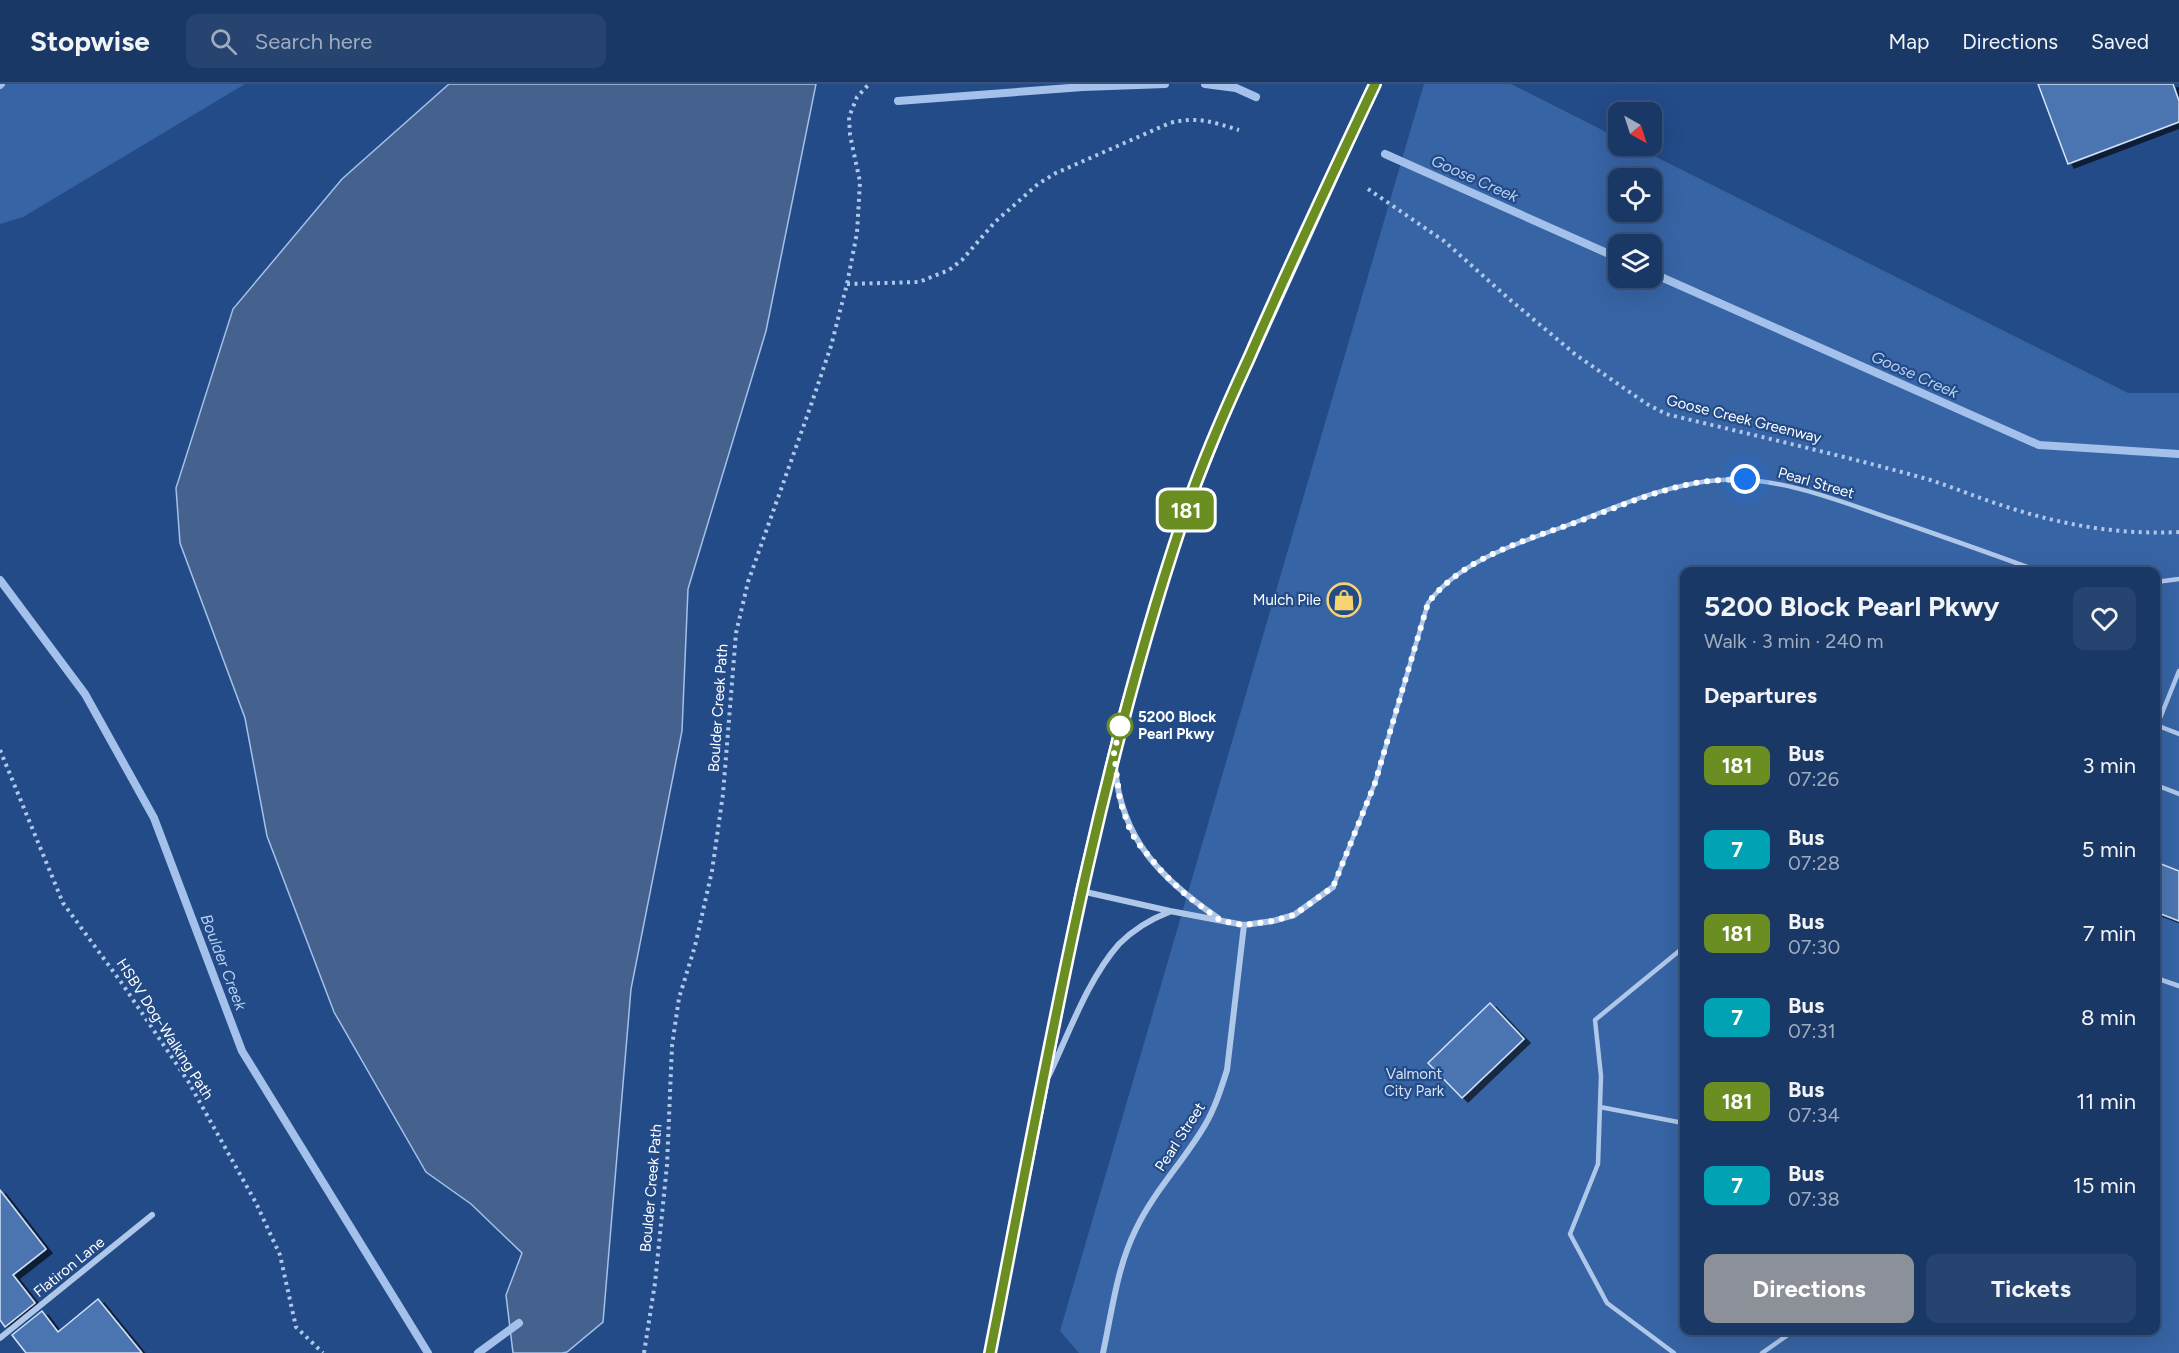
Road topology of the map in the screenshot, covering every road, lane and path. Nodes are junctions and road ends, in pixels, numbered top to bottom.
1 (869, 84) edge
2 (1375, 84) edge
3 (1239, 130) dead end
4 (1368, 189) dead end
5 (847, 285) junction
6 (2179, 532) edge
7 (2027, 567) edge
8 (2179, 579) edge
9 (2160, 581) edge
10 (2179, 671) edge
11 (2160, 716) edge
12 (2160, 727) edge
13 (2179, 734) edge
14 (0, 750) edge
15 (1114, 753) junction
16 (2160, 787) edge
17 (2179, 794) edge
18 (1333, 887) joint
19 (1081, 891) junction
20 (1170, 911) junction
21 (1221, 921) junction
22 (1244, 925) junction
23 (1680, 950) edge
24 (2160, 979) edge
25 (2179, 986) edge
26 (1041, 1092) junction
27 (1600, 1107) junction
28 (1680, 1123) edge
29 (152, 1215) dead end
30 (1788, 1335) edge
31 (0, 1338) edge
32 (323, 1353) edge
33 (644, 1353) edge
34 (990, 1353) edge
35 (1103, 1353) edge
36 (1674, 1353) edge
37 (1762, 1353) edge

1 - 5 path, Boulder Creek Path
2 - 15 main road
3 - 5 path
4 - 6 path, Goose Creek Greenway
5 - 33 path, Boulder Creek Path
7 - 18 lane, Pearl Street
8 - 9 lane
10 - 11 lane
12 - 13 lane
14 - 32 path, HSBV Dog-Walking Path
15 - 19 main road
15 - 21 street
16 - 17 lane
18 - 22 street, Pearl Street
19 - 20 street, Pearl Street
19 - 26 main road
20 - 21 street, Pearl Street
20 - 26 street
21 - 22 street, Pearl Street
22 - 35 street, Pearl Street
23 - 27 lane
24 - 25 lane
26 - 34 main road
27 - 28 lane
27 - 36 lane
29 - 31 street, Flatiron Lane
30 - 37 lane

